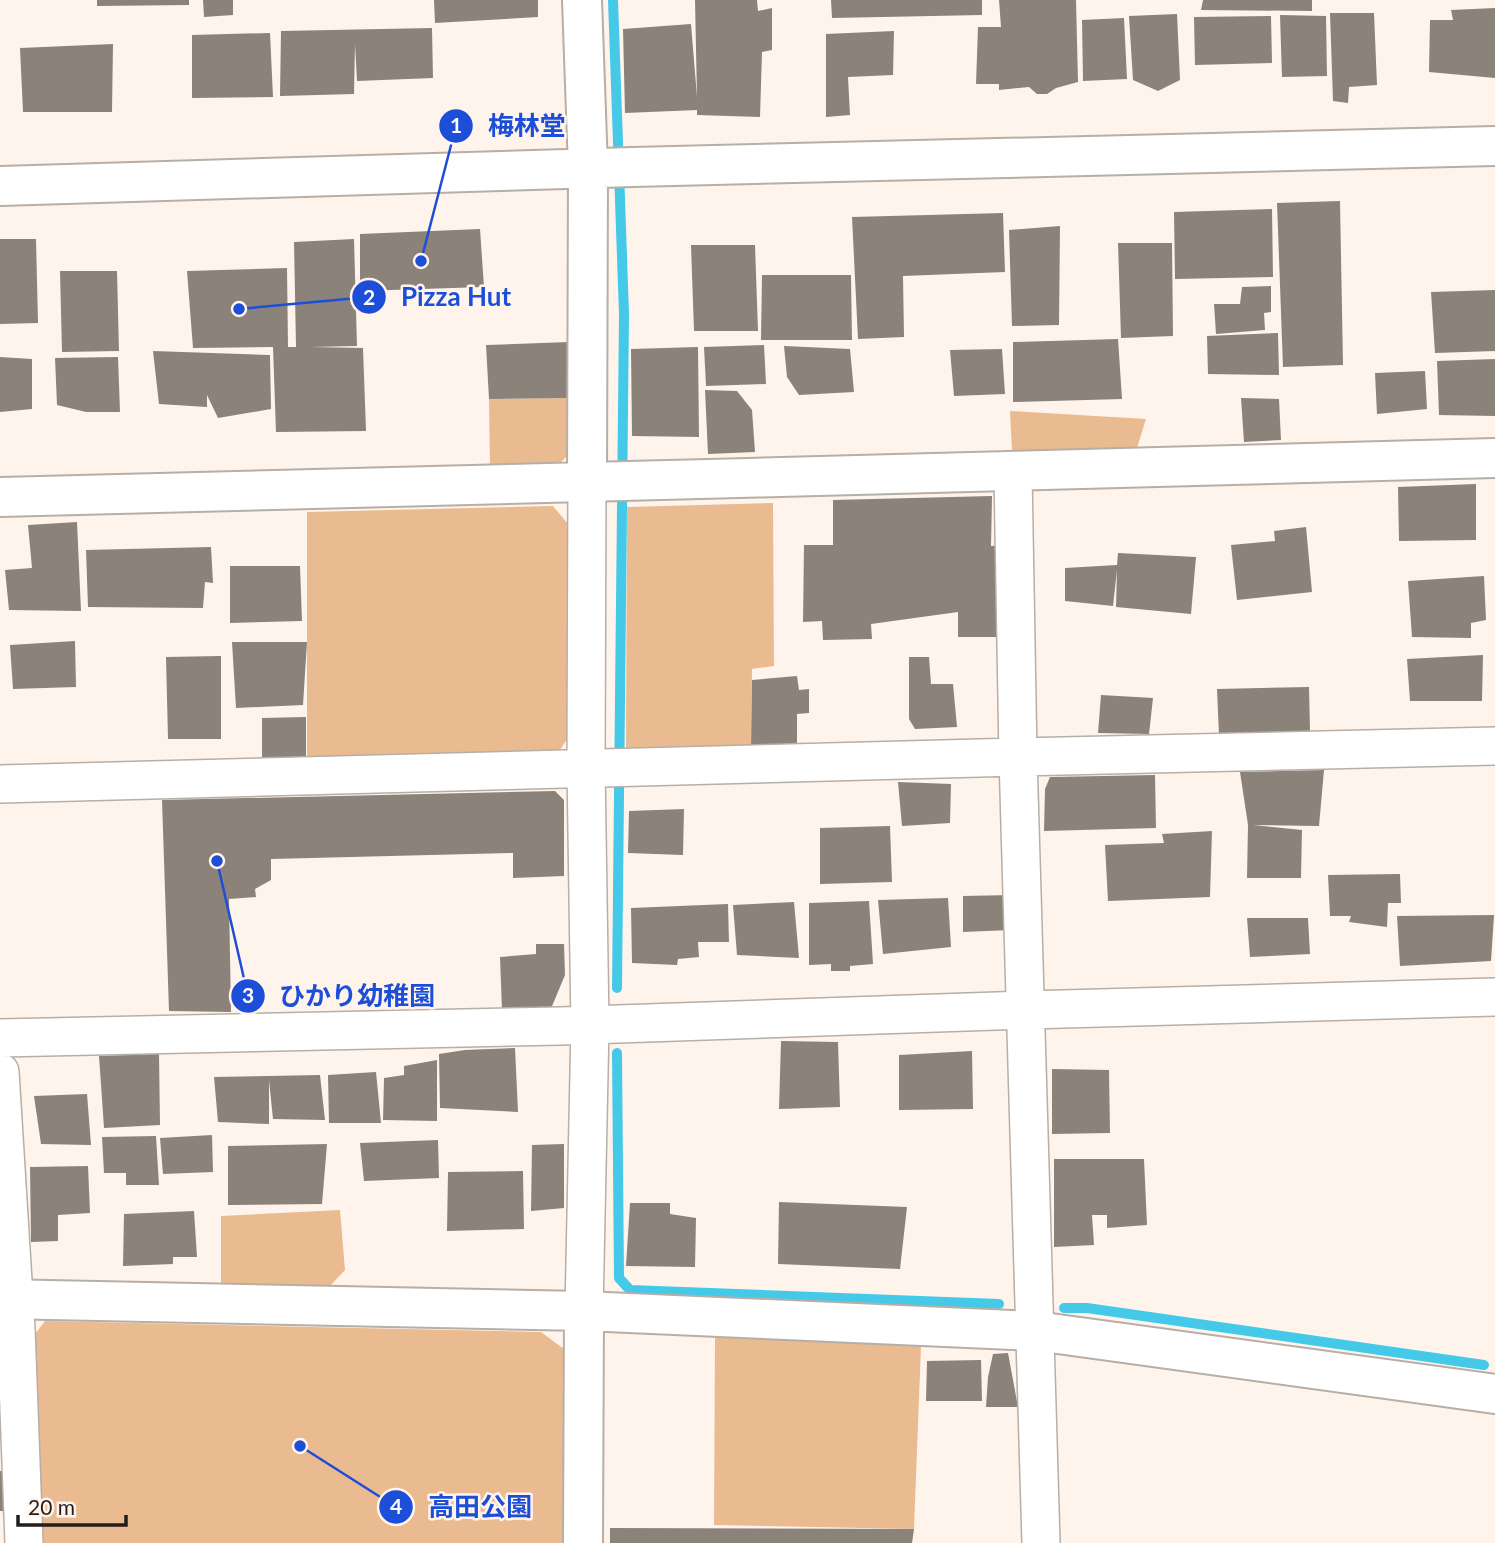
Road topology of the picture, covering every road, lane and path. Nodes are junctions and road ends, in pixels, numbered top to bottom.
1 (582, 0) edge
2 (1495, 146) edge
3 (588, 169) junction
4 (0, 186) edge
5 (1495, 458) edge
6 (1013, 473) junction
7 (587, 480) junction
8 (0, 498) edge
9 (1495, 746) edge
10 (1018, 757) junction
11 (586, 768) junction
12 (0, 785) edge
13 (1495, 997) edge
14 (1027, 1010) junction
15 (590, 1025) junction
16 (0, 1038) edge
17 (0, 1072) edge
18 (7, 1299) edge
19 (584, 1311) junction
20 (1036, 1331) junction
21 (1495, 1394) edge
22 (24, 1543) edge
23 (583, 1543) edge
24 (1041, 1543) edge

1 - 3 street
2 - 3 street
3 - 4 street
3 - 7 street
5 - 6 street
6 - 7 street
6 - 10 street
7 - 8 street
7 - 11 street
9 - 10 street
10 - 11 street
10 - 14 street
11 - 12 street
11 - 15 street
13 - 14 street
14 - 15 street
14 - 20 street
15 - 16 street
15 - 19 street
17 - 18 street
18 - 19 street
18 - 22 street
19 - 20 street
19 - 23 street
20 - 21 street
20 - 24 street

